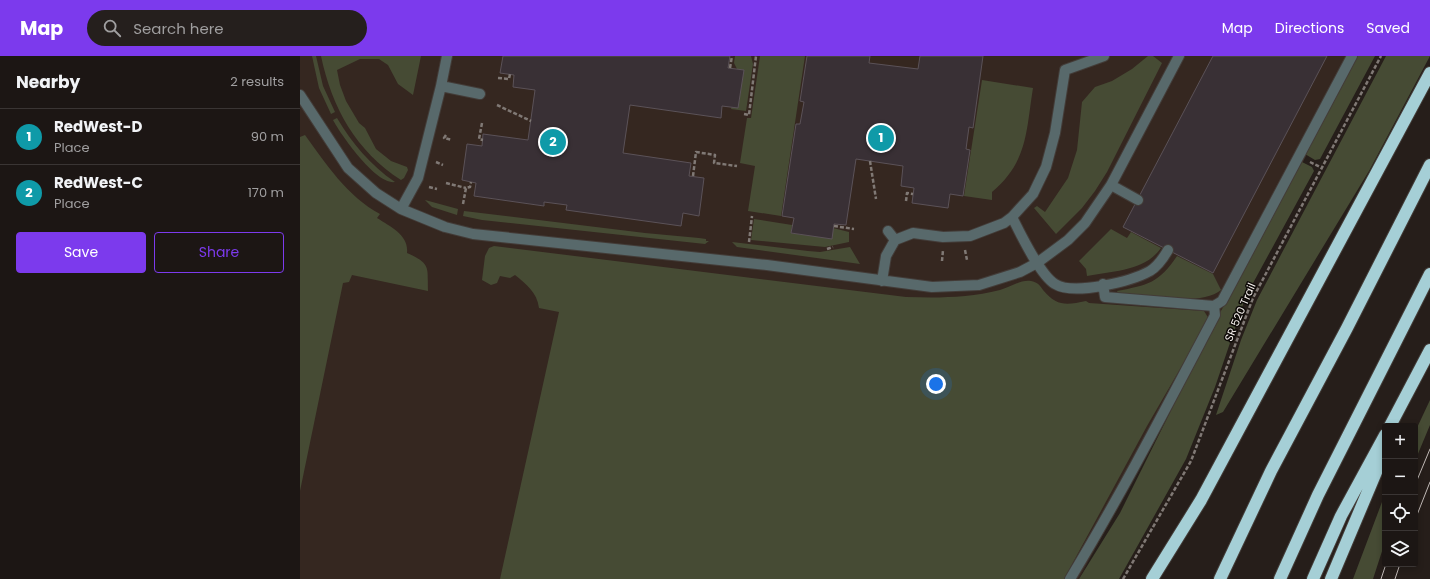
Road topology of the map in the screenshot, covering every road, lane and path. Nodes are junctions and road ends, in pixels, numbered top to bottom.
1 (447, 56) edge
2 (732, 56) edge
3 (756, 56) edge
4 (1104, 56) edge
5 (1179, 56) edge
6 (1352, 56) edge
7 (1381, 56) edge
8 (730, 68) dead end
9 (1430, 73) edge
10 (510, 74) dead end
11 (498, 78) dead end
12 (441, 86) junction
13 (480, 94) dead end
14 (300, 95) edge
15 (497, 105) dead end
16 (744, 114) dead end
17 (531, 120) dead end
18 (482, 123) dead end
19 (446, 135) dead end
20 (452, 140) dead end
21 (483, 140) dead end
22 (870, 161) dead end
23 (433, 162) dead end
24 (443, 165) dead end
25 (1430, 165) edge
26 (737, 166) dead end
27 (693, 176) dead end
28 (471, 182) dead end
29 (446, 183) dead end
30 (1111, 185) junction
31 (466, 188) junction
32 (913, 194) dead end
33 (876, 199) dead end
34 (1138, 200) dead end
35 (906, 201) dead end
36 (463, 204) dead end
37 (401, 209) junction
38 (752, 216) dead end
39 (1012, 216) junction
40 (834, 226) dead end
41 (854, 229) dead end
42 (888, 231) dead end
43 (895, 240) junction
44 (749, 242) dead end
45 (833, 248) dead end
46 (827, 249) dead end
47 (1168, 250) dead end
48 (1037, 263) junction
49 (1430, 274) edge
50 (882, 281) junction
51 (1103, 284) junction
52 (1214, 306) junction
53 (1430, 350) edge
54 (1414, 381) junction
55 (1392, 423) edge
56 (1396, 423) edge
57 (1382, 441) edge
58 (1382, 458) edge
59 (1070, 579) edge
60 (1123, 579) edge
61 (1152, 579) edge
62 (1220, 579) edge
63 (1280, 579) edge
64 (1313, 579) edge
65 (1331, 579) edge

1 - 12 lane
2 - 8 path
3 - 16 path
4 - 39 lane
5 - 30 lane
6 - 52 lane
7 - 60 path, SR 520 Trail
9 - 61 highway
10 - 11 path
12 - 13 lane
12 - 37 lane
14 - 37 lane
15 - 17 path
18 - 21 path
19 - 20 path
22 - 33 path
23 - 24 path
25 - 62 highway
26 - 27 path
28 - 31 path
29 - 31 path
30 - 34 lane
30 - 48 lane
31 - 36 path
32 - 35 path
37 - 50 lane
38 - 44 path
39 - 43 lane
39 - 48 lane
40 - 41 path
42 - 43 lane
43 - 50 lane
45 - 46 path
47 - 51 lane
48 - 50 lane
48 - 51 lane
49 - 63 highway
51 - 52 lane
52 - 59 lane
53 - 54 highway
54 - 55 highway
54 - 56 highway
57 - 64 highway
58 - 65 highway

